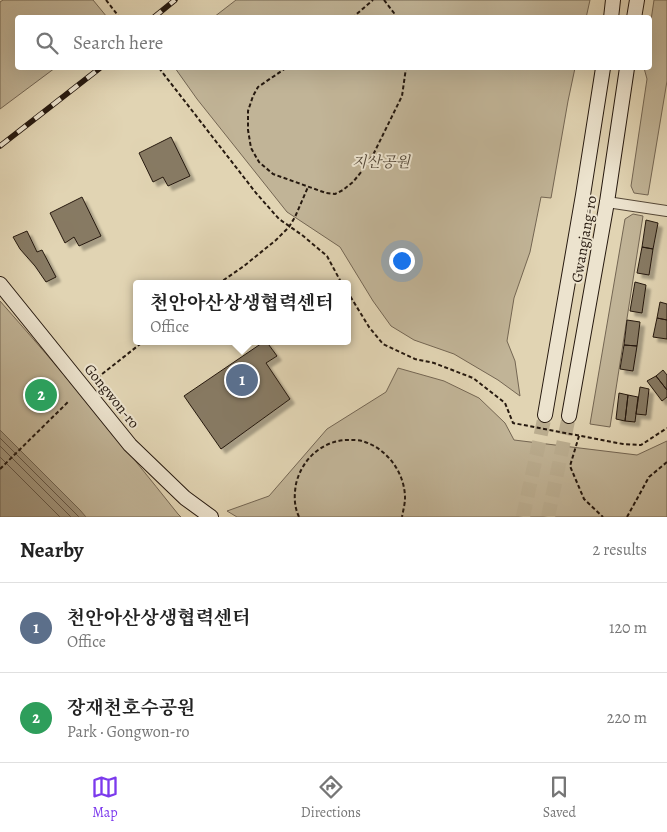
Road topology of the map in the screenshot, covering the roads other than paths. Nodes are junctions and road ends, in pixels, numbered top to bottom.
1 (613, 0) edge
2 (637, 0) edge
3 (611, 15) edge
4 (634, 15) edge
5 (603, 70) edge
6 (627, 70) edge
7 (608, 202) junction
8 (667, 211) edge
9 (0, 284) edge
10 (545, 415) tunnel mouth
11 (569, 416) tunnel mouth
12 (210, 517) edge

1 - 3 main road
2 - 4 main road
5 - 10 main road, Gwangjang-ro
6 - 7 main road, Gwangjang-ro
7 - 8 street
7 - 11 main road, Gwangjang-ro
9 - 12 main road, Gongwon-ro

